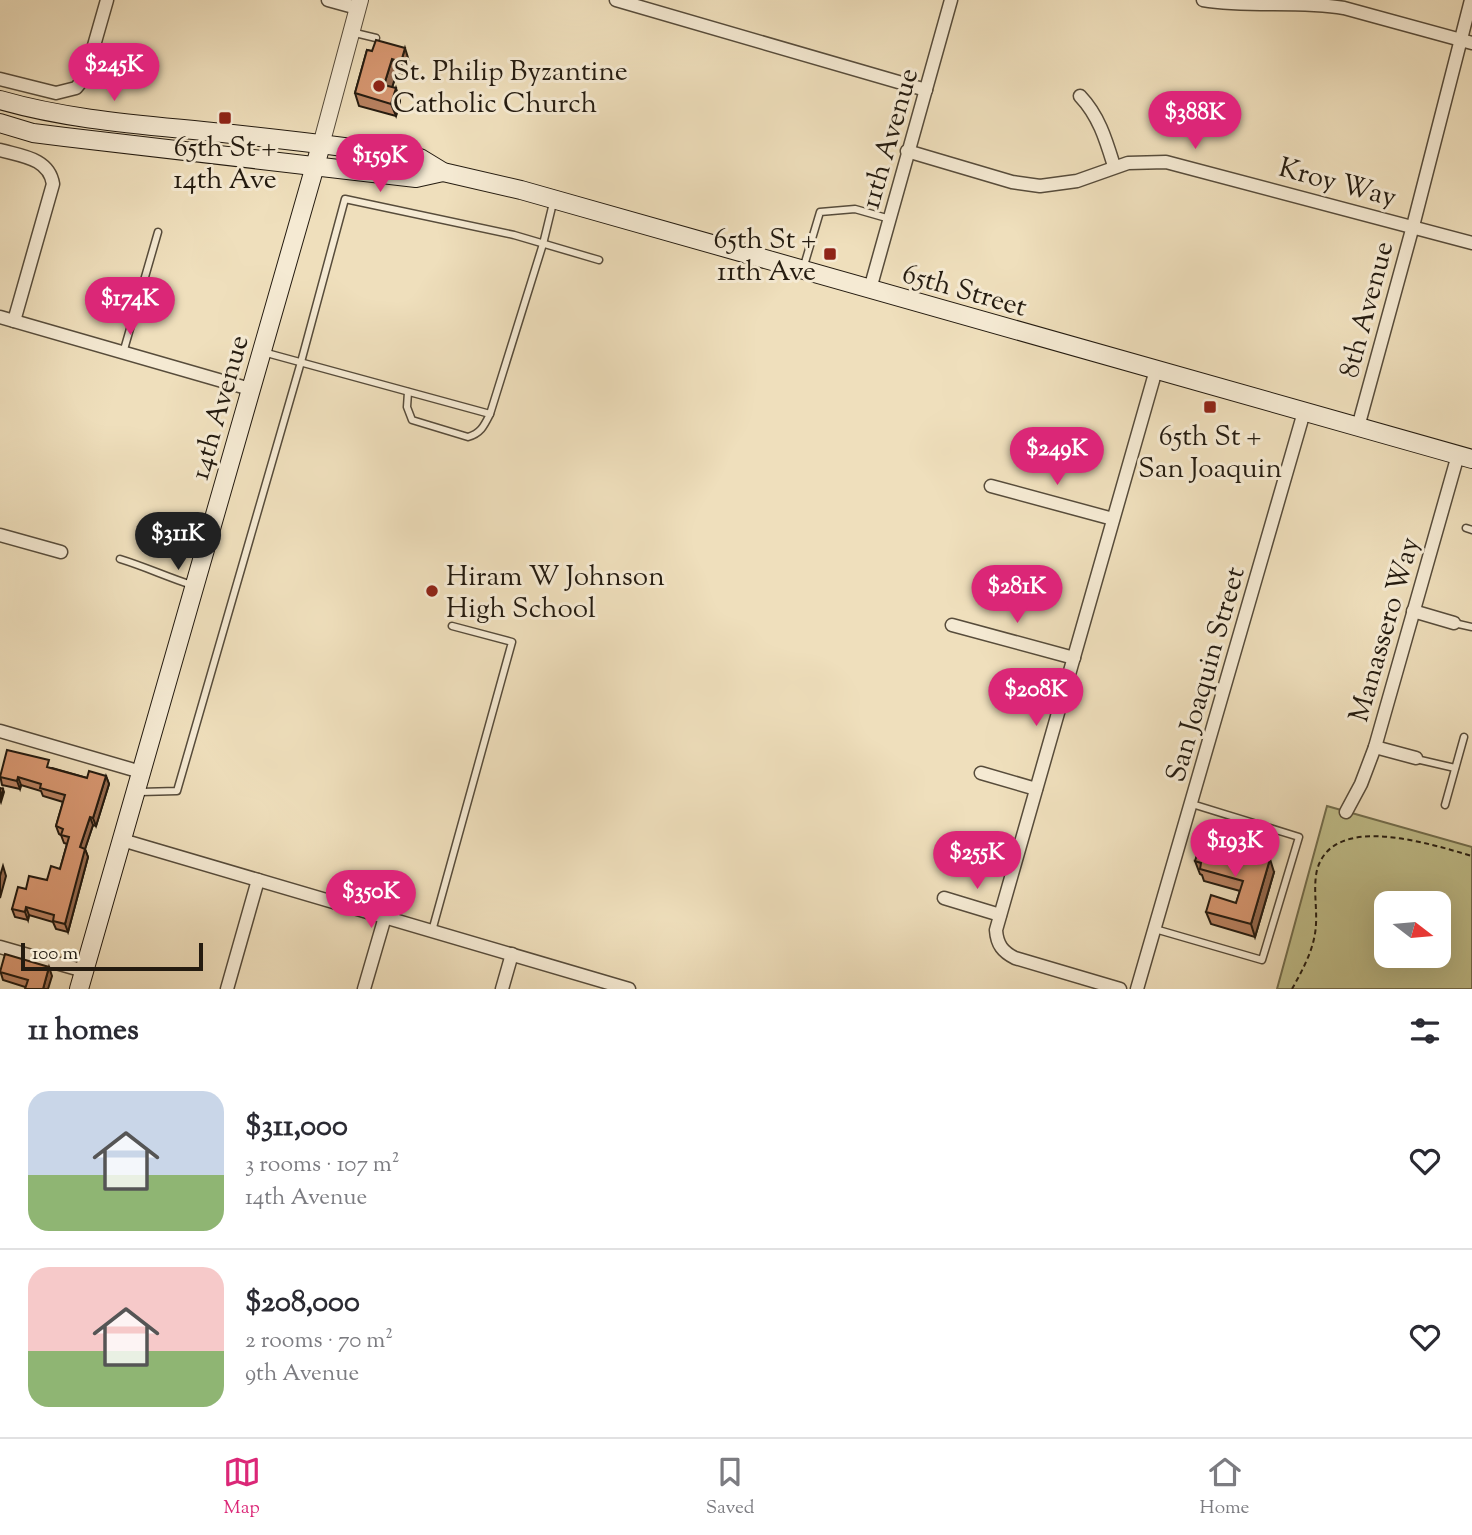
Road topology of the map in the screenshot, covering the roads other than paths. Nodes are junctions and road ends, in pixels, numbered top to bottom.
1 (107, 0) edge
2 (328, 0) edge
3 (616, 0) edge
4 (951, 0) edge
5 (1203, 0) edge
6 (1471, 0) edge
7 (1281, 2) edge
8 (358, 4) edge
9 (351, 32) junction
10 (376, 38) edge
11 (1467, 41) edge
12 (0, 79) edge
13 (926, 90) junction
14 (1080, 96) dead end
15 (0, 100) edge
16 (0, 123) edge
17 (321, 145) junction
18 (0, 150) edge
19 (907, 152) junction
20 (315, 166) junction
21 (1114, 166) junction
22 (443, 172) junction
23 (553, 203) dead end
24 (890, 219) junction
25 (1413, 226) junction
26 (158, 232) dead end
27 (1472, 243) edge
28 (542, 244) junction
29 (599, 260) dead end
30 (803, 271) junction
31 (870, 289) junction
32 (0, 317) edge
33 (14, 321) junction
34 (261, 352) junction
35 (123, 353) junction
36 (301, 362) junction
37 (1156, 370) junction
38 (250, 389) junction
39 (408, 392) junction
40 (1304, 412) junction
41 (490, 414) junction
42 (1358, 427) junction
43 (1465, 457) edge
44 (991, 486) dead end
45 (1113, 519) junction
46 (0, 535) edge
47 (61, 552) dead end
48 (120, 559) dead end
49 (194, 586) junction
50 (1413, 611) junction
51 (1454, 624) joint
52 (952, 625) dead end
53 (452, 626) dead end
54 (1472, 627) edge
55 (1074, 658) junction
56 (0, 731) edge
57 (1464, 737) dead end
58 (1375, 747) junction
59 (1416, 758) joint
60 (1455, 768) junction
61 (141, 772) junction
62 (981, 773) dead end
63 (1036, 789) junction
64 (135, 792) junction
65 (1192, 804) junction
66 (1445, 805) dead end
67 (1346, 812) dead end
68 (121, 840) junction
69 (258, 880) junction
70 (944, 898) dead end
71 (1000, 915) junction
72 (385, 917) junction
73 (1155, 929) junction
74 (432, 931) junction
75 (0, 947) edge
76 (512, 954) junction
77 (84, 971) junction
78 (79, 989) edge
79 (227, 989) edge
80 (364, 989) edge
81 (502, 989) edge
82 (629, 989) edge
83 (1120, 989) edge
84 (1137, 989) edge

1 - 12 street
2 - 8 street
3 - 13 street
4 - 13 street, 11th Avenue
5 - 7 street
6 - 11 street, 8th Avenue
7 - 11 street
8 - 9 street, 14th Avenue
9 - 10 lane
9 - 17 street, 14th Avenue
11 - 25 street, 8th Avenue
13 - 19 street, 11th Avenue
14 - 21 street
15 - 17 main road, 65th Street
16 - 20 main road, 65th Street
17 - 20 main road, 14th Avenue
17 - 22 main road, 65th Street
18 - 33 street
19 - 21 street, Kroy Way
19 - 24 street, 11th Avenue
20 - 22 main road, 65th Street
20 - 34 main road, 14th Avenue
21 - 25 street, Kroy Way
22 - 30 main road, 65th Street
23 - 28 lane
24 - 30 lane
24 - 31 street, 11th Avenue
25 - 27 street, Kroy Way
25 - 42 street, 8th Avenue
26 - 35 lane
28 - 29 lane
28 - 36 lane
28 - 41 lane
30 - 31 main road, 65th Street
31 - 37 main road, 65th Street
32 - 33 street
33 - 35 street
34 - 36 lane
34 - 38 main road, 14th Avenue
35 - 38 street
36 - 39 lane
36 - 64 lane
37 - 40 main road, 65th Street
37 - 45 street
38 - 49 main road, 14th Avenue
39 - 41 lane
39 - 41 lane
40 - 42 main road, 65th Street
40 - 65 street, San Joaquin Street
42 - 43 main road, 65th Street
43 - 50 street, Manassero Way
44 - 45 street
45 - 55 street
46 - 47 street
48 - 49 lane
49 - 61 main road, 14th Avenue
50 - 51 street
50 - 58 street, Manassero Way
51 - 54 lane
52 - 55 street
53 - 74 lane
55 - 63 street
56 - 61 street
57 - 60 lane
58 - 59 street
58 - 67 street, Manassero Way
59 - 60 lane
60 - 66 lane
61 - 64 main road, 14th Avenue
62 - 63 street
63 - 71 street
64 - 68 main road, 14th Avenue
65 - 73 street, San Joaquin Street
65 - 73 lane
68 - 69 street
68 - 77 main road, 14th Avenue
69 - 72 street
69 - 79 street
70 - 71 street
71 - 83 street
72 - 74 street
72 - 80 street
73 - 84 street, San Joaquin Street
74 - 76 street
75 - 77 street
76 - 81 street
76 - 82 street
77 - 78 main road, 14th Avenue

